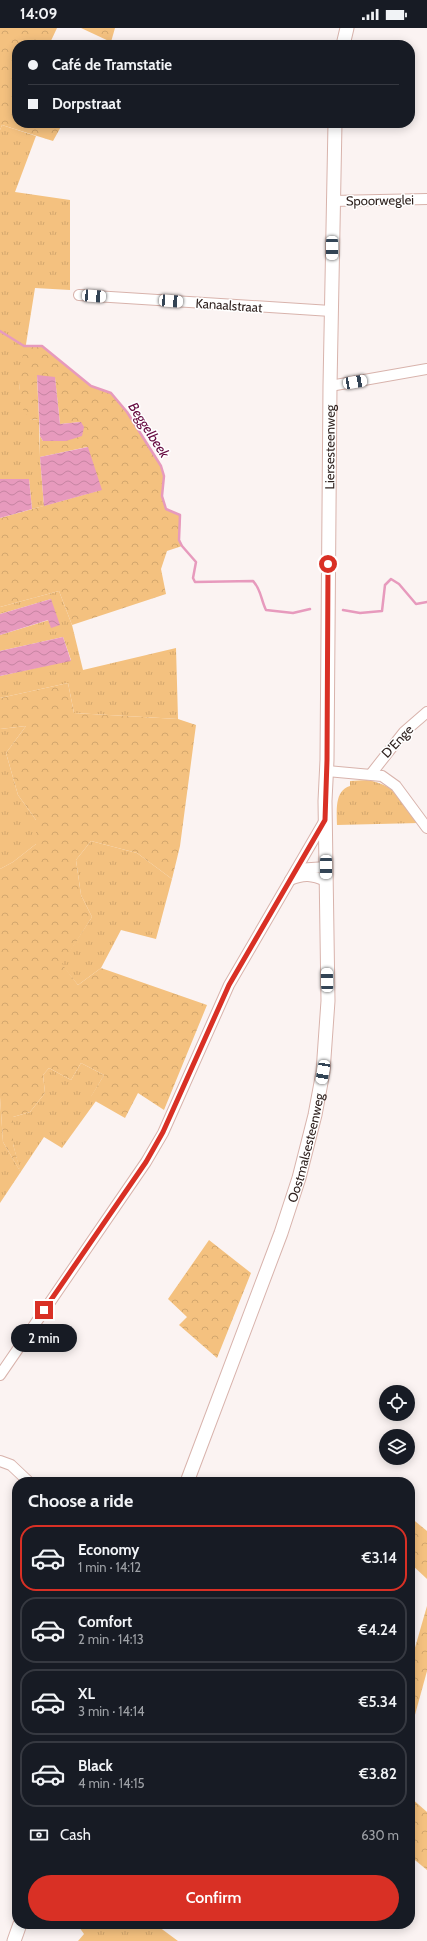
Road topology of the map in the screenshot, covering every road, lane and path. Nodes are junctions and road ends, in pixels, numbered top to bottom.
1 (347, 28) edge
2 (344, 40) edge
3 (335, 128) edge
4 (427, 199) edge
5 (332, 201) junction
6 (79, 295) dead end
7 (331, 311) junction
8 (427, 369) edge
9 (330, 386) junction
10 (427, 712) edge
11 (327, 771) junction
12 (371, 774) junction
13 (325, 820) junction
14 (427, 828) edge
15 (326, 867) junction
16 (297, 869) junction
17 (290, 880) junction
18 (326, 881) junction
19 (0, 1375) edge
20 (0, 1461) edge
21 (24, 1477) edge
22 (189, 1477) edge
23 (18, 1929) edge
24 (14, 1941) edge

1 - 2 main road
3 - 5 main road, Liersesteenweg
4 - 5 street, Spoorweglei
5 - 7 main road, Liersesteenweg
6 - 7 street, Kanaalstraat
7 - 9 main road, Liersesteenweg
8 - 9 street
9 - 11 main road, Liersesteenweg
10 - 12 street, D'Enge
11 - 12 street
11 - 13 main road, Oostmalsesteenweg
12 - 14 street
13 - 15 main road, Oostmalsesteenweg
13 - 16 street
15 - 16 street
15 - 18 main road, Oostmalsesteenweg
16 - 17 street
17 - 18 street
17 - 19 street
18 - 22 main road, Oostmalsesteenweg
20 - 21 street
23 - 24 main road

